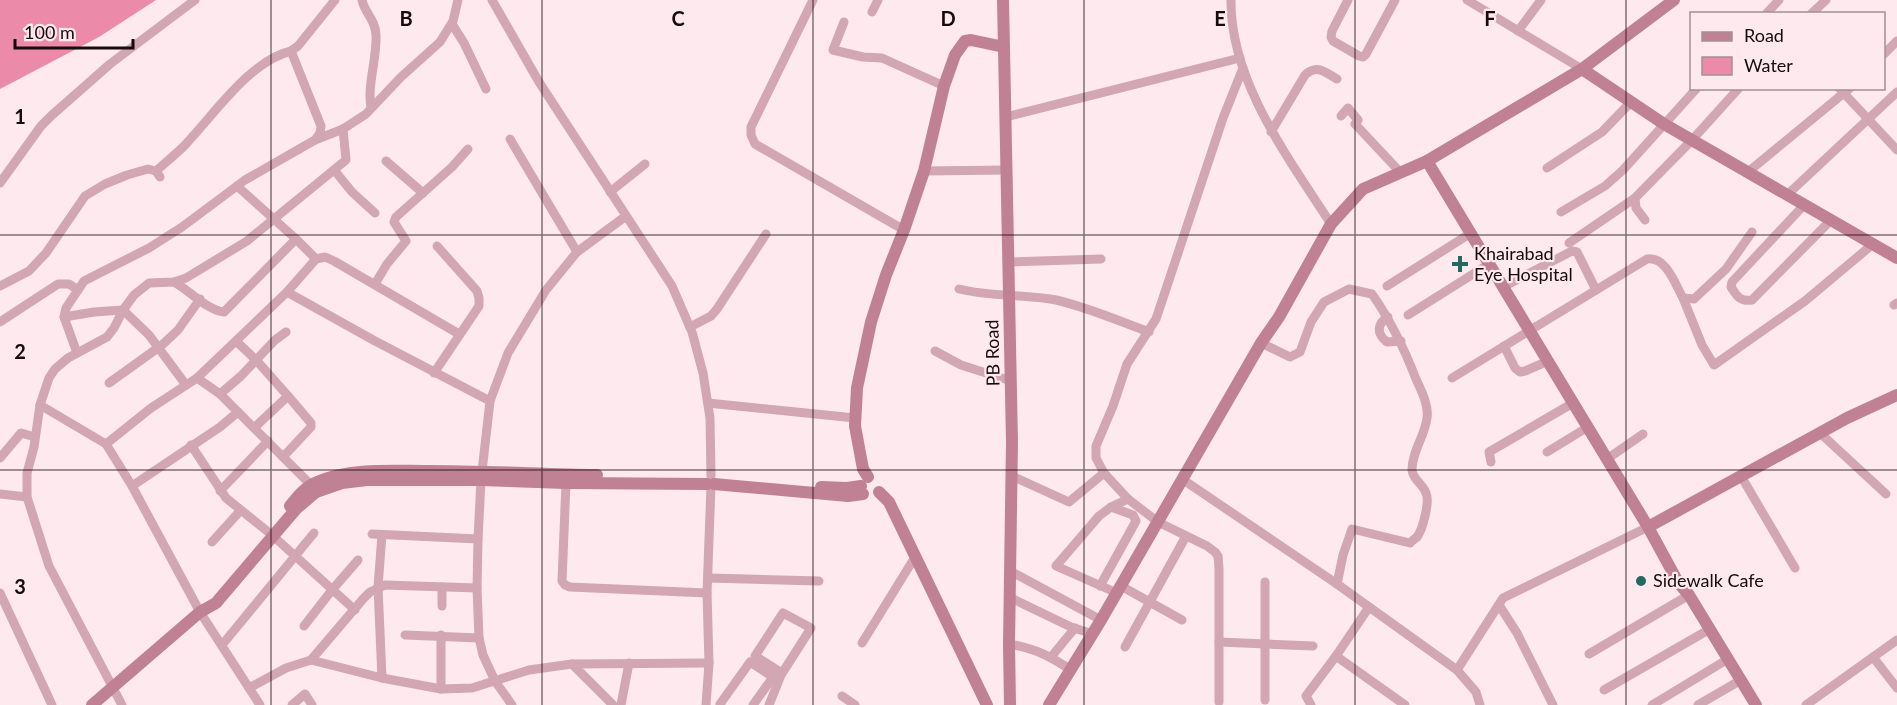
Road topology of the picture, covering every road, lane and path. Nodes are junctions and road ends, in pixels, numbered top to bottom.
1 (195, 0) edge
2 (335, 0) edge
3 (362, 0) edge
4 (458, 0) edge
5 (492, 0) edge
6 (813, 0) edge
7 (878, 0) edge
8 (1003, 0) edge
9 (1231, 0) edge
10 (1348, 0) edge
11 (1395, 0) edge
12 (1467, 0) edge
13 (1541, 0) edge
14 (1674, 0) edge
15 (1779, 0) edge
16 (1826, 0) edge
17 (872, 12) dead end
18 (1769, 12) edge
19 (1813, 12) edge
20 (844, 22) dead end
21 (452, 24) junction
22 (1518, 31) junction
23 (1897, 41) edge
24 (1004, 47) junction
25 (291, 51) junction
26 (1885, 53) edge
27 (1240, 58) junction
28 (1243, 68) junction
29 (1582, 69) junction
30 (1337, 79) dead end
31 (944, 86) junction
32 (486, 89) dead end
33 (1695, 90) edge
34 (1737, 90) edge
35 (1844, 90) edge
36 (1897, 92) edge
37 (1631, 102) junction
38 (371, 108) junction
39 (1341, 116) dead end
40 (1006, 117) junction
41 (1868, 119) junction
42 (1664, 124) junction
43 (343, 129) junction
44 (1271, 132) junction
45 (315, 140) junction
46 (510, 140) dead end
47 (1692, 140) junction
48 (1895, 145) edge
49 (468, 149) dead end
50 (386, 160) dead end
51 (1427, 161) junction
52 (645, 164) dead end
53 (1547, 168) dead end
54 (1007, 170) junction
55 (335, 171) junction
56 (924, 171) junction
57 (1401, 172) junction
58 (1748, 172) junction
59 (0, 183) edge
60 (237, 186) junction
61 (610, 192) junction
62 (423, 193) junction
63 (1787, 195) junction
64 (1635, 198) junction
65 (1804, 205) junction
66 (1561, 212) dead end
67 (375, 213) dead end
68 (626, 216) junction
69 (274, 218) junction
70 (1645, 220) dead end
71 (1832, 220) junction
72 (1331, 224) junction
73 (904, 230) junction
74 (1752, 232) dead end
75 (1471, 233) junction
76 (766, 234) dead end
77 (296, 238) junction
78 (1569, 243) dead end
79 (1873, 244) junction
80 (437, 246) dead end
81 (577, 252) junction
82 (1897, 258) edge
83 (316, 259) junction
84 (1101, 259) dead end
85 (1009, 261) junction
86 (1489, 264) junction
87 (174, 282) junction
88 (375, 284) junction
89 (0, 286) edge
90 (1387, 286) dead end
91 (1503, 287) junction
92 (959, 289) dead end
93 (78, 290) junction
94 (1596, 290) junction
95 (287, 292) junction
96 (1010, 295) junction
97 (1683, 298) junction
98 (200, 299) junction
99 (123, 310) junction
100 (1408, 315) dead end
101 (64, 317) junction
102 (1388, 317) junction
103 (0, 322) edge
104 (690, 327) junction
105 (1529, 330) junction
106 (286, 332) dead end
107 (1149, 332) junction
108 (459, 334) junction
109 (236, 341) junction
110 (1401, 341) junction
111 (1261, 344) junction
112 (1504, 346) junction
113 (158, 347) junction
114 (935, 351) dead end
115 (77, 353) junction
116 (257, 361) junction
117 (1548, 361) junction
118 (434, 373) junction
119 (197, 378) junction
120 (1452, 378) dead end
121 (1011, 381) junction
122 (109, 383) dead end
123 (186, 385) junction
124 (220, 394) junction
125 (1897, 395) edge
126 (288, 396) junction
127 (490, 401) junction
128 (708, 403) junction
129 (1573, 403) junction
130 (40, 405) junction
131 (238, 412) junction
132 (855, 418) junction
133 (1588, 427) junction
134 (254, 428) junction
135 (1820, 433) junction
136 (1643, 434) dead end
137 (35, 437) junction
138 (268, 441) junction
139 (106, 444) junction
140 (191, 445) junction
141 (1547, 452) dead end
142 (283, 457) junction
143 (0, 458) edge
144 (1607, 459) junction
145 (1491, 462) dead end
146 (1104, 473) junction
147 (481, 476) junction
148 (1012, 476) junction
149 (1741, 476) junction
150 (347, 478) junction
151 (1182, 479) junction
152 (711, 481) junction
153 (566, 483) junction
154 (311, 485) junction
155 (132, 486) junction
156 (864, 486) junction
157 (220, 491) junction
158 (0, 494) edge
159 (1887, 494) dead end
160 (27, 497) junction
161 (1128, 499) junction
162 (1111, 507) junction
163 (240, 511) junction
164 (1158, 522) junction
165 (1648, 527) junction
166 (314, 533) dead end
167 (270, 534) junction
168 (1186, 536) junction
169 (478, 539) junction
170 (212, 542) dead end
171 (294, 557) junction
172 (915, 557) junction
173 (358, 560) dead end
174 (1795, 568) dead end
175 (1010, 571) junction
176 (708, 578) junction
177 (819, 581) dead end
178 (1265, 582) dead end
179 (1337, 584) junction
180 (1100, 586) junction
181 (378, 587) junction
182 (442, 587) junction
183 (477, 588) junction
184 (332, 590) junction
185 (1119, 590) junction
186 (0, 593) edge
187 (707, 593) junction
188 (1689, 595) junction
189 (1009, 597) junction
190 (1150, 602) junction
191 (1499, 605) junction
192 (441, 606) dead end
193 (1369, 607) junction
194 (355, 610) junction
195 (200, 612) junction
196 (4, 615) edge
197 (1101, 620) junction
198 (1182, 620) dead end
199 (304, 626) dead end
200 (1075, 628) junction
201 (1710, 629) junction
202 (1093, 634) junction
203 (405, 635) dead end
204 (441, 636) junction
205 (479, 638) junction
206 (1897, 640) edge
207 (1220, 642) junction
208 (862, 643) dead end
209 (1009, 644) junction
210 (1265, 644) junction
211 (222, 645) junction
212 (1312, 646) dead end
213 (1125, 647) dead end
214 (1589, 654) dead end
215 (1336, 656) junction
216 (1051, 657) junction
217 (1873, 657) junction
218 (1728, 659) junction
219 (311, 660) junction
220 (629, 663) junction
221 (710, 663) junction
222 (572, 664) junction
223 (1457, 669) junction
224 (1071, 670) junction
225 (782, 673) junction
226 (382, 678) junction
227 (1741, 680) junction
228 (495, 681) junction
229 (113, 688) junction
230 (249, 688) junction
231 (1897, 688) edge
232 (441, 689) junction
233 (1604, 690) dead end
234 (842, 696) dead end
235 (1265, 700) dead end
236 (1219, 702) dead end
237 (52, 705) edge
238 (92, 705) edge
239 (122, 705) edge
240 (260, 705) edge
241 (292, 705) edge
242 (312, 705) edge
243 (512, 705) edge
244 (613, 705) edge
245 (621, 705) edge
246 (706, 705) edge
247 (722, 705) edge
248 (753, 705) edge
249 (769, 705) edge
250 (855, 705) edge
251 (987, 705) edge
252 (1010, 705) edge
253 (1049, 705) edge
254 (1311, 705) edge
255 (1405, 705) edge
256 (1480, 705) edge
257 (1554, 705) edge
258 (1652, 705) edge
259 (1698, 705) edge
260 (1756, 705) edge
261 (1806, 705) edge

1 - 59 street
2 - 25 street
3 - 38 street
4 - 21 street
5 - 61 street
6 - 73 street
7 - 17 street
8 - 24 street, PB Road
9 - 27 street
10 - 11 street
12 - 22 street
13 - 22 street
14 - 29 street
15 - 18 street
16 - 19 street
20 - 31 street
21 - 32 street
21 - 38 street
22 - 29 street
23 - 26 street
24 - 31 street
24 - 40 street, PB Road
25 - 45 street
25 - 89 street
27 - 28 street
27 - 40 street
28 - 44 street
28 - 107 street
29 - 37 street
29 - 51 street
30 - 44 street
31 - 56 street
33 - 42 street
34 - 47 street
35 - 41 street
35 - 58 street
36 - 41 street
37 - 42 street
37 - 53 street
38 - 43 street
39 - 57 street
40 - 54 street, PB Road
41 - 48 street
41 - 63 street
42 - 47 street
42 - 66 street
43 - 45 street
43 - 55 street
44 - 72 street
45 - 60 street
46 - 81 street
47 - 58 street
47 - 64 street
49 - 62 street
50 - 62 street
51 - 57 street
51 - 75 street
52 - 61 street
54 - 56 street
54 - 85 street, PB Road
55 - 67 street
55 - 69 street
56 - 73 street
57 - 72 street
58 - 63 street
60 - 69 street
60 - 93 street
61 - 68 street
62 - 88 street
63 - 65 street
64 - 70 street
64 - 78 street
65 - 71 street
65 - 71 street
68 - 81 street
68 - 104 street
69 - 77 street
69 - 87 street
71 - 79 street
72 - 111 street
73 - 132 street
74 - 97 street
75 - 86 street
75 - 90 street
76 - 104 street
77 - 83 street
77 - 98 street
79 - 82 street
79 - 97 street
80 - 108 street
81 - 127 street
83 - 88 street
83 - 95 street
84 - 85 street
85 - 96 street, PB Road
86 - 91 street
86 - 100 street
87 - 98 street
87 - 99 street
88 - 108 street
91 - 94 street
91 - 105 street
92 - 96 street
93 - 101 street
93 - 103 street
94 - 97 street
94 - 105 street
95 - 109 street
95 - 118 street
96 - 107 street
96 - 121 street, PB Road
98 - 113 street
99 - 101 street
99 - 113 street
99 - 115 street
101 - 115 street
102 - 110 street
102 - 110 street
102 - 111 street
104 - 128 street
105 - 112 street
105 - 117 street
106 - 116 street
107 - 146 street
108 - 118 street
109 - 116 street
109 - 119 street
110 - 179 street
111 - 151 street
112 - 117 street
112 - 120 street
113 - 122 street
113 - 123 street
114 - 121 street
115 - 130 street
116 - 124 street
116 - 126 street
117 - 129 street
118 - 127 street
119 - 123 street
119 - 124 street
121 - 148 street, PB Road
123 - 139 street
124 - 131 street
125 - 135 street
126 - 134 street
126 - 142 street
127 - 147 street
128 - 132 street
128 - 152 street
129 - 133 street
129 - 145 street
130 - 137 street
130 - 139 street
131 - 134 street
131 - 140 street
132 - 156 street
133 - 141 street
133 - 144 street
134 - 138 street
135 - 149 street
135 - 159 street
136 - 144 street
137 - 143 street
137 - 160 street
138 - 142 street
138 - 157 street
139 - 155 street
140 - 155 street
140 - 157 street
142 - 154 street
144 - 165 street
146 - 148 street
146 - 161 street
147 - 150 street
147 - 152 street
147 - 153 street
147 - 169 street
148 - 175 street, PB Road
149 - 165 street
149 - 174 street
150 - 154 street
150 - 167 street
151 - 164 street
151 - 179 street
152 - 153 street
152 - 156 street
152 - 176 street
153 - 187 street
154 - 167 street
155 - 195 street
156 - 172 street
157 - 163 street
158 - 160 street
160 - 229 street
161 - 162 street
161 - 164 street
162 - 180 street
162 - 180 street
163 - 167 street
163 - 170 street
164 - 168 street
164 - 185 street
165 - 188 street
165 - 191 street
166 - 171 street
167 - 171 street
167 - 195 street
168 - 190 street
168 - 207 street
169 - 181 street
169 - 183 street
171 - 184 street
171 - 211 street
172 - 208 street
172 - 251 street
173 - 184 street
175 - 189 street, PB Road
175 - 197 street
176 - 177 street
176 - 187 street
178 - 210 street
179 - 193 street
180 - 185 street
181 - 182 street
181 - 194 street
181 - 226 street
182 - 183 street
182 - 192 street
183 - 205 street
184 - 194 street
184 - 199 street
185 - 190 street
185 - 197 street
186 - 196 street
187 - 221 street
188 - 201 street
188 - 214 street
189 - 200 street
189 - 209 street, PB Road
190 - 198 street
190 - 213 street
191 - 223 street
191 - 257 street
193 - 215 street
193 - 223 street
194 - 219 street
195 - 211 street
195 - 229 street
196 - 237 street
197 - 202 street
200 - 202 street
200 - 216 street
201 - 218 street
201 - 233 street
202 - 224 street
203 - 204 street
204 - 205 street
204 - 232 street
205 - 228 street
206 - 217 street
207 - 210 street
207 - 236 street
209 - 216 street
209 - 252 street, PB Road
210 - 212 street
210 - 235 street
211 - 230 street
215 - 254 street
215 - 255 street
216 - 224 street
217 - 231 street
217 - 261 street
218 - 227 street
218 - 258 street
219 - 226 street
219 - 230 street
220 - 221 street
220 - 222 street
220 - 245 street
221 - 246 street
222 - 228 street
222 - 244 street
223 - 256 street
224 - 253 street
225 - 225 street
225 - 249 street
226 - 232 street
227 - 259 street
227 - 260 street
228 - 232 street
228 - 243 street
229 - 238 street
229 - 239 street
230 - 240 street
234 - 250 street
241 - 242 street
247 - 248 street

